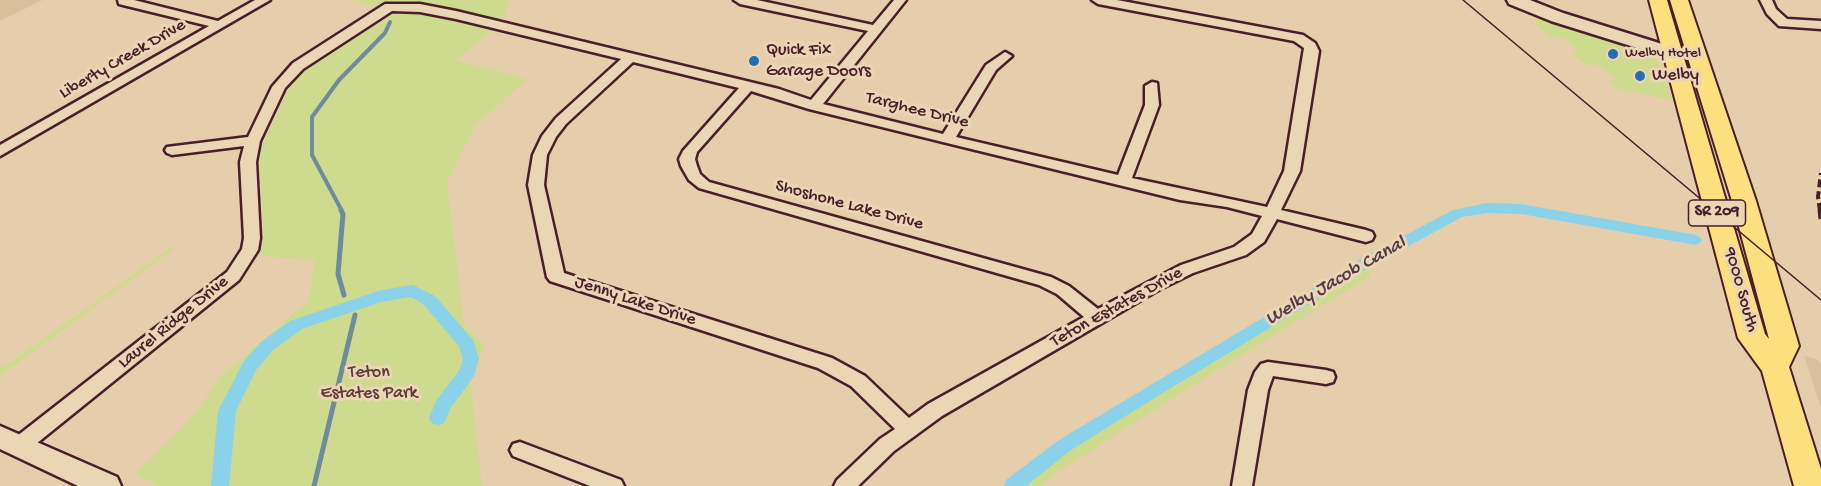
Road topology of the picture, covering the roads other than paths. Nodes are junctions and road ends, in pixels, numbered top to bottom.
1 (264, 0) edge
2 (740, 0) edge
3 (900, 0) edge
4 (1098, 0) edge
5 (1515, 0) edge
6 (1658, 0) edge
7 (1679, 0) edge
8 (1766, 0) edge
9 (123, 1) edge
10 (389, 8) joint
11 (220, 25) junction
12 (1821, 25) edge
13 (876, 29) junction
14 (1672, 53) junction
15 (1005, 56) dead end
16 (631, 57) junction
17 (748, 86) junction
18 (1152, 86) dead end
19 (814, 106) junction
20 (947, 139) junction
21 (253, 141) junction
22 (172, 150) dead end
23 (0, 151) edge
24 (1123, 181) junction
25 (1744, 201) junction
26 (1271, 213) junction
27 (1366, 236) dead end
28 (1097, 318) junction
29 (1775, 367) junction
30 (1326, 377) dead end
31 (908, 429) junction
32 (10, 442) edge
33 (519, 450) dead end
34 (107, 486) edge
35 (614, 486) edge
36 (844, 486) edge
37 (1242, 486) edge
38 (1810, 486) edge

1 - 11 street, Liberty Creek Drive
2 - 13 street
3 - 13 street
4 - 26 street, Teton Estates Drive
5 - 14 main road
6 - 14 main road, 9000 South / SR 209
7 - 25 main road, 9000 South / SR 209
8 - 12 street
9 - 11 street
10 - 16 street, Targhee Drive
10 - 21 street, Laurel Ridge Drive
11 - 23 street, Liberty Creek Drive
13 - 19 street
14 - 25 main road
14 - 29 main road, 9000 South / SR 209
15 - 20 street
16 - 17 street, Targhee Drive
16 - 31 street, Jenny Lake Drive
17 - 19 street, Targhee Drive
17 - 28 street, Shoshone Lake Drive
18 - 24 street
19 - 20 street, Targhee Drive
20 - 24 street, Targhee Drive
21 - 22 street
21 - 32 street, Laurel Ridge Drive
24 - 26 street, Targhee Drive
25 - 29 main road, 9000 South / SR 209
26 - 27 street, Targhee Drive
26 - 28 street, Teton Estates Drive
28 - 31 street, Teton Estates Drive
29 - 38 main road, 9000 South / SR 209
30 - 37 street
31 - 36 street, Teton Estates Drive
32 - 34 main road
33 - 35 street

